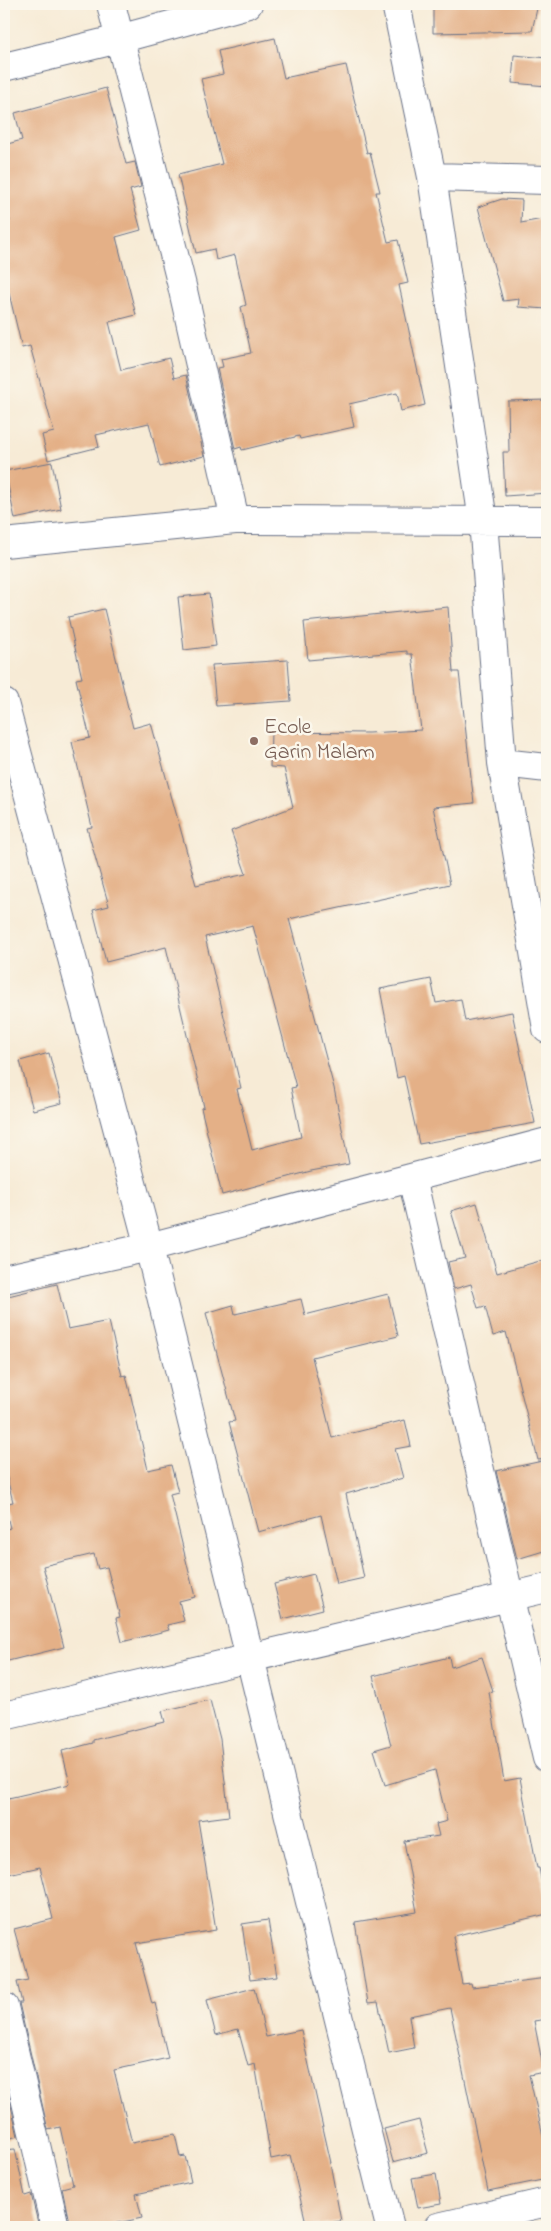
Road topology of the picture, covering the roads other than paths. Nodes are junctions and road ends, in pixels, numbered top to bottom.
1 (111, 4) edge
2 (248, 4) edge
3 (396, 4) edge
4 (120, 39) junction
5 (4, 68) edge
6 (432, 177) junction
7 (547, 180) edge
8 (235, 520) junction
9 (483, 521) junction
10 (547, 521) edge
11 (4, 543) edge
12 (4, 703) edge
13 (502, 763) junction
14 (547, 768) edge
15 (547, 1029) edge
16 (547, 1142) edge
17 (412, 1178) junction
18 (149, 1247) junction
19 (4, 1279) edge
20 (547, 1588) edge
21 (509, 1597) junction
22 (250, 1657) junction
23 (4, 1716) edge
24 (547, 1758) edge
25 (4, 2007) edge
26 (547, 2202) edge
27 (55, 2227) edge
28 (390, 2227) edge
29 (438, 2227) edge

1 - 4 street
2 - 4 street
3 - 6 street
4 - 5 street
4 - 8 street
6 - 7 street
6 - 9 street
8 - 9 street
8 - 11 street
9 - 10 street
9 - 13 street
12 - 18 street
13 - 14 street
13 - 15 street
16 - 17 street
17 - 18 street
17 - 21 street
18 - 19 street
18 - 22 street
20 - 21 street
21 - 22 street
21 - 24 street
22 - 23 street
22 - 28 street
25 - 27 street
26 - 29 street

